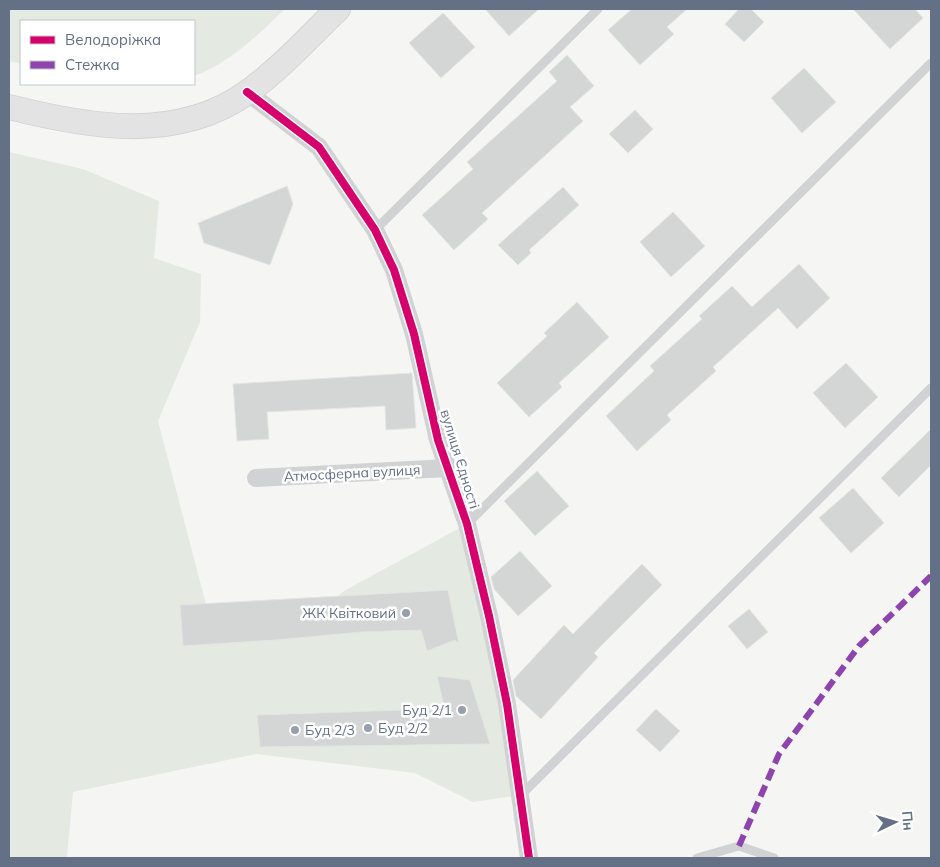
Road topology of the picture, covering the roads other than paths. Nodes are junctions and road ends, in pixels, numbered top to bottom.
1 (338, 9) edge
2 (598, 9) edge
3 (931, 63) edge
4 (247, 92) junction
5 (9, 107) edge
6 (375, 230) junction
7 (931, 388) edge
8 (448, 468) junction
9 (256, 478) dead end
10 (467, 524) junction
11 (521, 795) junction
12 (529, 858) edge
13 (697, 858) edge
14 (774, 858) edge

1 - 4 main road
2 - 6 lane
3 - 10 lane
4 - 5 main road
4 - 6 street, вулиця Єдності
6 - 8 street, вулиця Єдності
7 - 11 lane
8 - 9 street, Атмосферна вулиця
8 - 10 street, вулиця Єдності
10 - 11 street, вулиця Єдності
11 - 12 street, вулиця Єдності
13 - 14 lane

